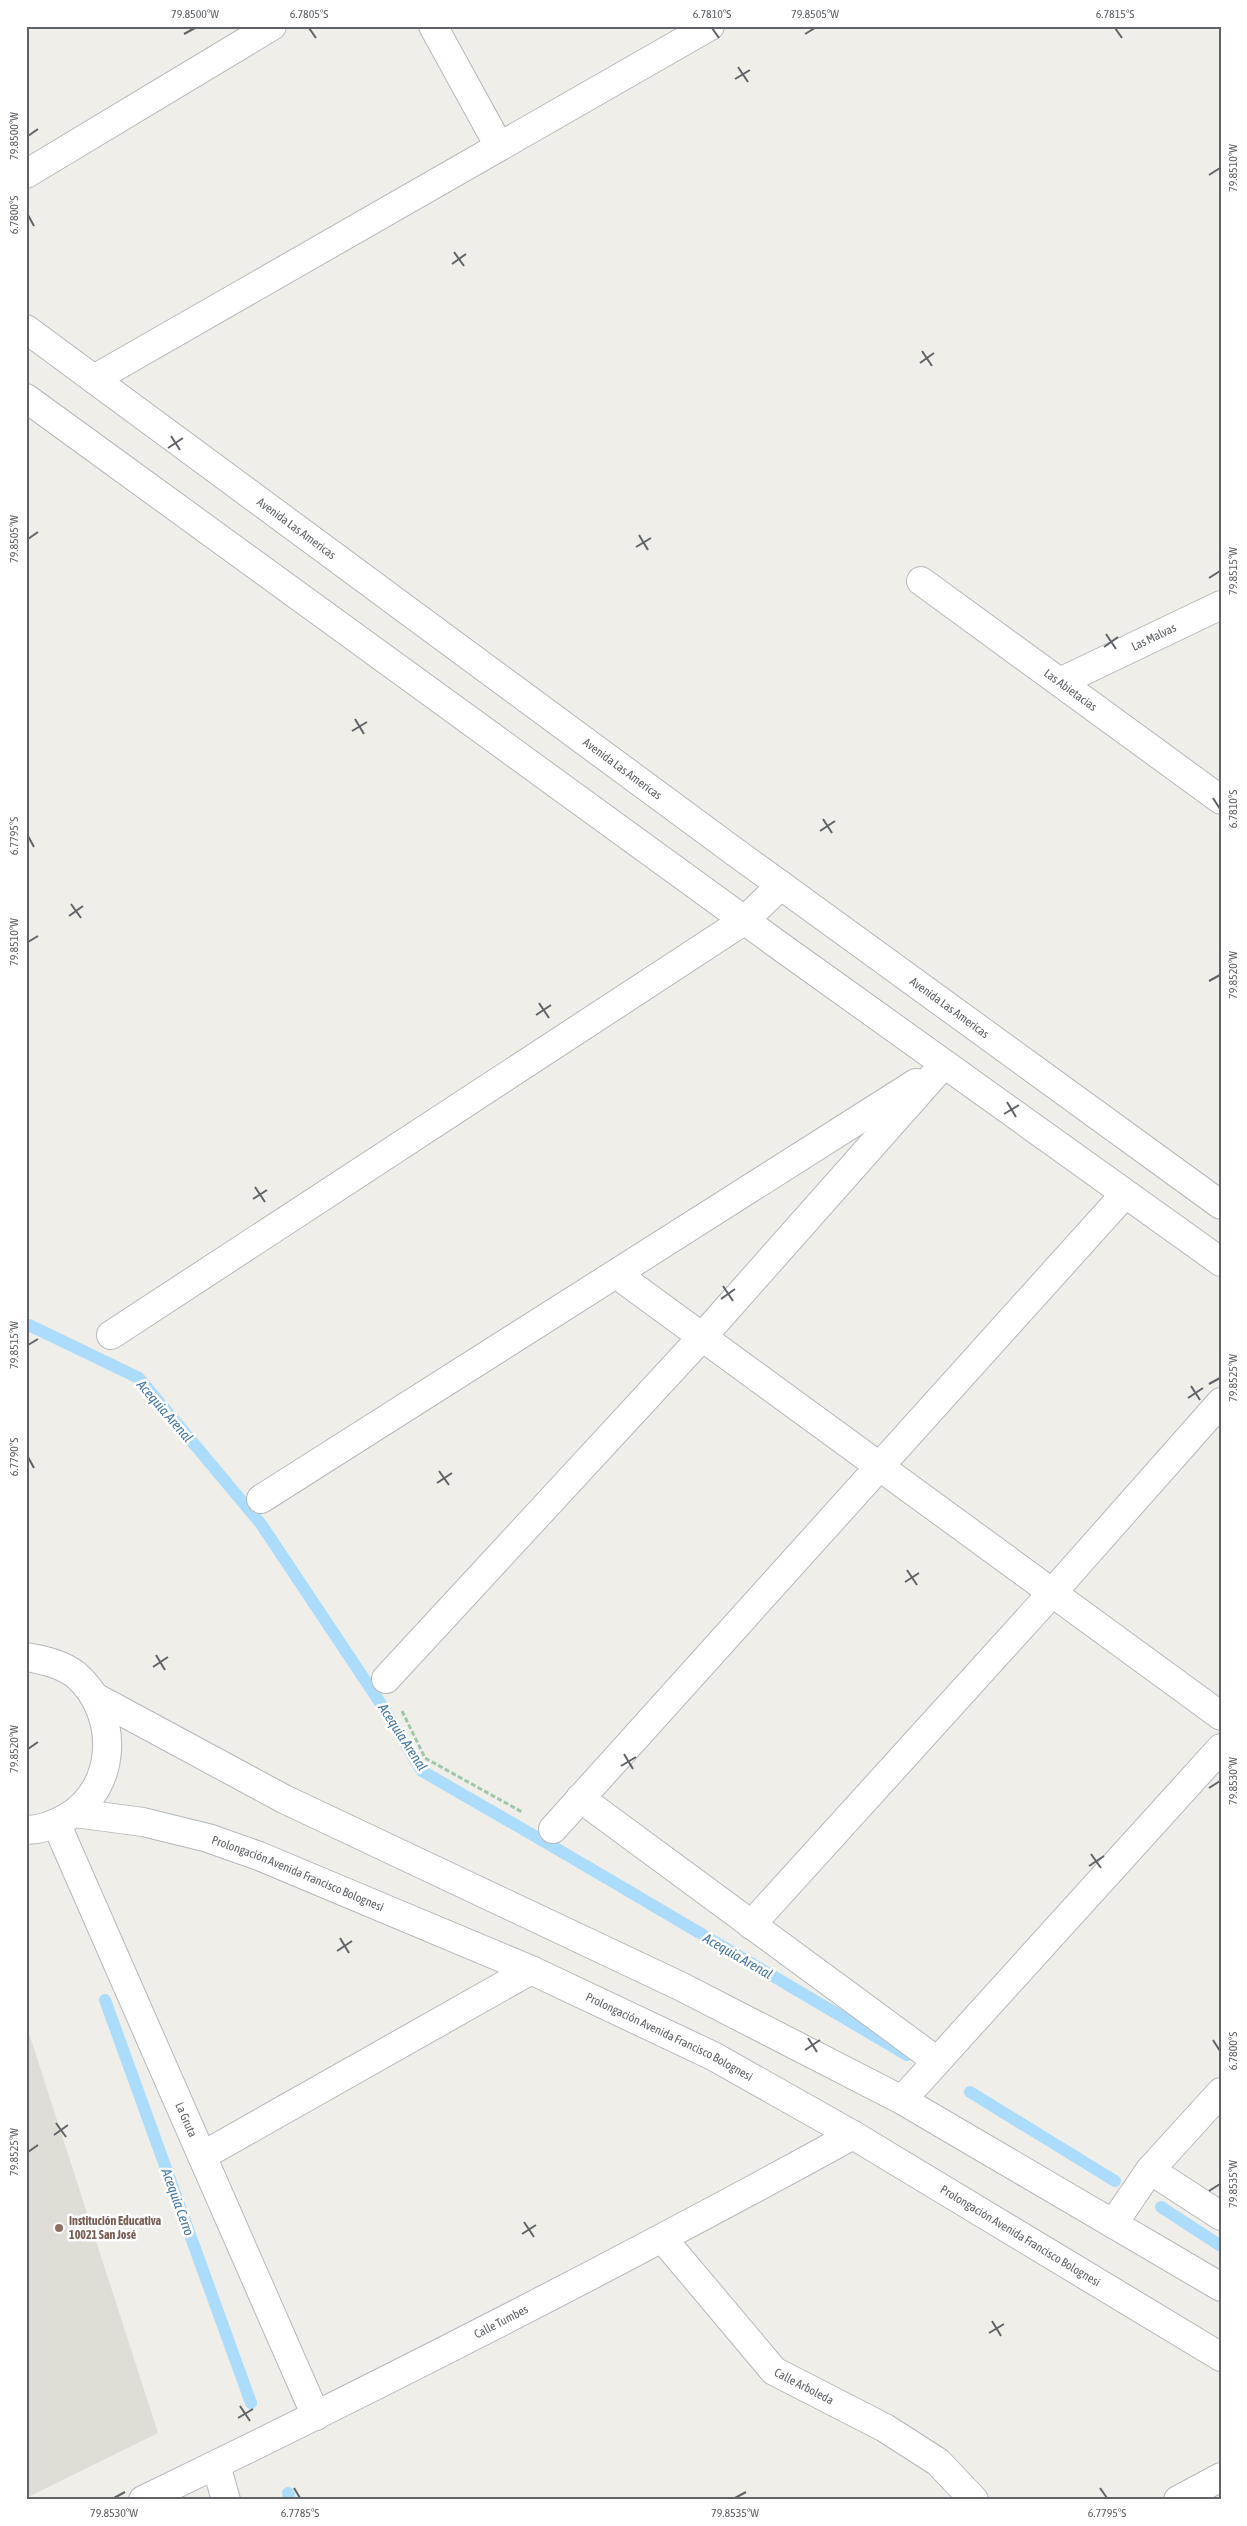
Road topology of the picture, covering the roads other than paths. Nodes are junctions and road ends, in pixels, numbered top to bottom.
1 (433, 26) edge
2 (710, 26) edge
3 (267, 28) edge
4 (499, 146) junction
5 (26, 174) edge
6 (26, 329) edge
7 (94, 379) junction
8 (26, 398) edge
9 (921, 581) dead end
10 (1221, 605) edge
11 (1060, 682) junction
12 (1221, 800) edge
13 (781, 885) junction
14 (745, 920) junction
15 (944, 1064) junction
16 (1124, 1194) junction
17 (1221, 1206) edge
18 (1221, 1262) edge
19 (616, 1274) junction
20 (111, 1335) dead end
21 (703, 1336) junction
22 (1221, 1402) edge
23 (879, 1467) junction
24 (261, 1499) dead end
25 (1052, 1593) junction
26 (26, 1657) edge
27 (386, 1679) road end
28 (95, 1697) junction
29 (1221, 1716) edge
30 (1221, 1748) edge
31 (580, 1798) junction
32 (66, 1818) junction
33 (554, 1829) road end
34 (26, 1830) edge
35 (751, 1924) junction
36 (531, 1970) junction
37 (937, 2061) junction
38 (1221, 2092) edge
39 (902, 2100) junction
40 (854, 2135) junction
41 (202, 2156) junction
42 (1150, 2170) junction
43 (1221, 2216) edge
44 (1113, 2224) junction
45 (663, 2239) junction
46 (1221, 2287) edge
47 (1221, 2357) edge
48 (316, 2416) junction
49 (216, 2465) junction
50 (1221, 2477) edge
51 (144, 2500) edge
52 (226, 2500) edge
53 (974, 2500) edge
54 (1178, 2500) edge

1 - 4 street
2 - 4 street
3 - 5 street
4 - 7 street
6 - 7 street, Avenida Las Americas
7 - 13 street, Avenida Las Americas
8 - 14 street
9 - 11 street, Las Abietacias
10 - 11 street, Las Malvas
11 - 12 street, Las Abietacias
13 - 14 street
13 - 17 street, Avenida Las Americas
14 - 15 street
14 - 20 street
15 - 16 street
15 - 19 street
15 - 21 street
16 - 18 street
16 - 23 street
19 - 21 street
19 - 24 street
21 - 23 street
21 - 27 street
22 - 25 street
23 - 25 street
23 - 31 street
25 - 29 street
25 - 35 street
26 - 28 street
28 - 32 street
28 - 39 street
30 - 37 street
31 - 33 street
31 - 35 street
32 - 34 street
32 - 36 street, Prolongación Avenida Francisco Bolognesi
32 - 41 street, La Gruta
35 - 37 street
36 - 40 street, Prolongación Avenida Francisco Bolognesi
36 - 41 street
37 - 39 street
38 - 42 street
39 - 44 street
40 - 45 street, Calle Tumbes
40 - 47 street, Prolongación Avenida Francisco Bolognesi
41 - 48 street, La Gruta
42 - 43 street
42 - 44 street
44 - 46 street
45 - 48 street, Calle Tumbes
45 - 53 street, Calle Arboleda
48 - 49 street, Calle Tumbes
49 - 51 street, Calle Tumbes
49 - 52 street
50 - 54 street

